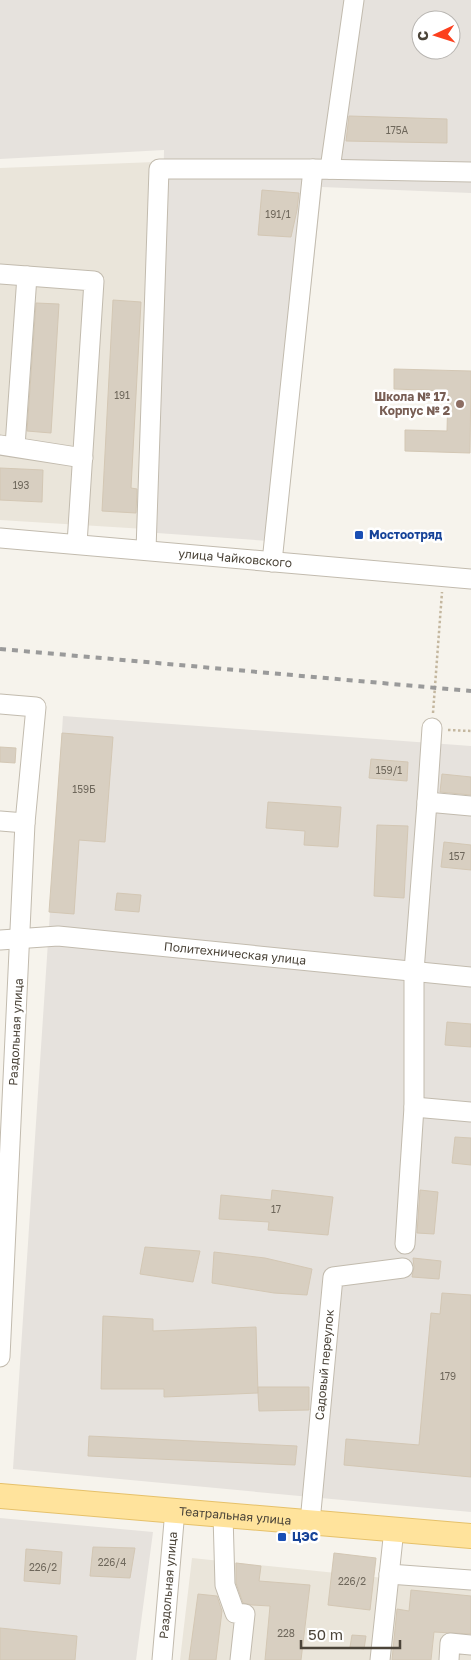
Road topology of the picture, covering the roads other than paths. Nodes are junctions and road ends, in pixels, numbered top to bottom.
1 (354, 0) edge
2 (321, 169) junction
3 (471, 172) edge
4 (0, 274) edge
5 (27, 276) junction
6 (8, 446) edge
7 (83, 458) junction
8 (0, 538) edge
9 (77, 544) junction
10 (146, 550) junction
11 (272, 562) junction
12 (471, 579) edge
13 (0, 704) edge
14 (432, 728) road end
15 (427, 802) junction
16 (471, 806) edge
17 (0, 821) edge
18 (25, 823) junction
19 (21, 939) junction
20 (0, 940) edge
21 (414, 971) junction
22 (471, 977) edge
23 (414, 1107) junction
24 (471, 1112) edge
25 (405, 1244) dead end
26 (403, 1268) dead end
27 (0, 1357) edge
28 (0, 1496) edge
29 (175, 1510) junction
30 (223, 1515) junction
31 (310, 1522) junction
32 (394, 1529) junction
33 (471, 1536) edge
34 (389, 1574) junction
35 (471, 1580) edge
36 (471, 1645) edge
37 (162, 1660) edge
38 (240, 1660) edge
39 (380, 1660) edge
40 (448, 1660) edge

1 - 2 street
2 - 3 street
2 - 10 street
2 - 11 street
4 - 5 street
5 - 6 street
5 - 7 street
6 - 7 street
7 - 9 street
8 - 9 street, улица Чайковского
9 - 10 street, улица Чайковского
10 - 11 street, улица Чайковского
11 - 12 street, улица Чайковского
13 - 18 street, Раздольная улица
14 - 15 street
15 - 16 street
15 - 21 street
17 - 18 street
18 - 19 street, Раздольная улица
19 - 20 street, Политехническая улица
19 - 21 street, Политехническая улица
19 - 27 street, Раздольная улица
21 - 22 street, Политехническая улица
21 - 23 street
23 - 24 street
23 - 25 street
26 - 31 street, Садовый переулок
28 - 29 main road, Театральная улица
29 - 30 main road, Театральная улица
29 - 37 street, Раздольная улица
30 - 31 main road, Театральная улица
30 - 38 street
31 - 32 main road, Театральная улица
32 - 33 main road, Театральная улица
32 - 34 street
34 - 35 street
34 - 39 street
36 - 40 street

